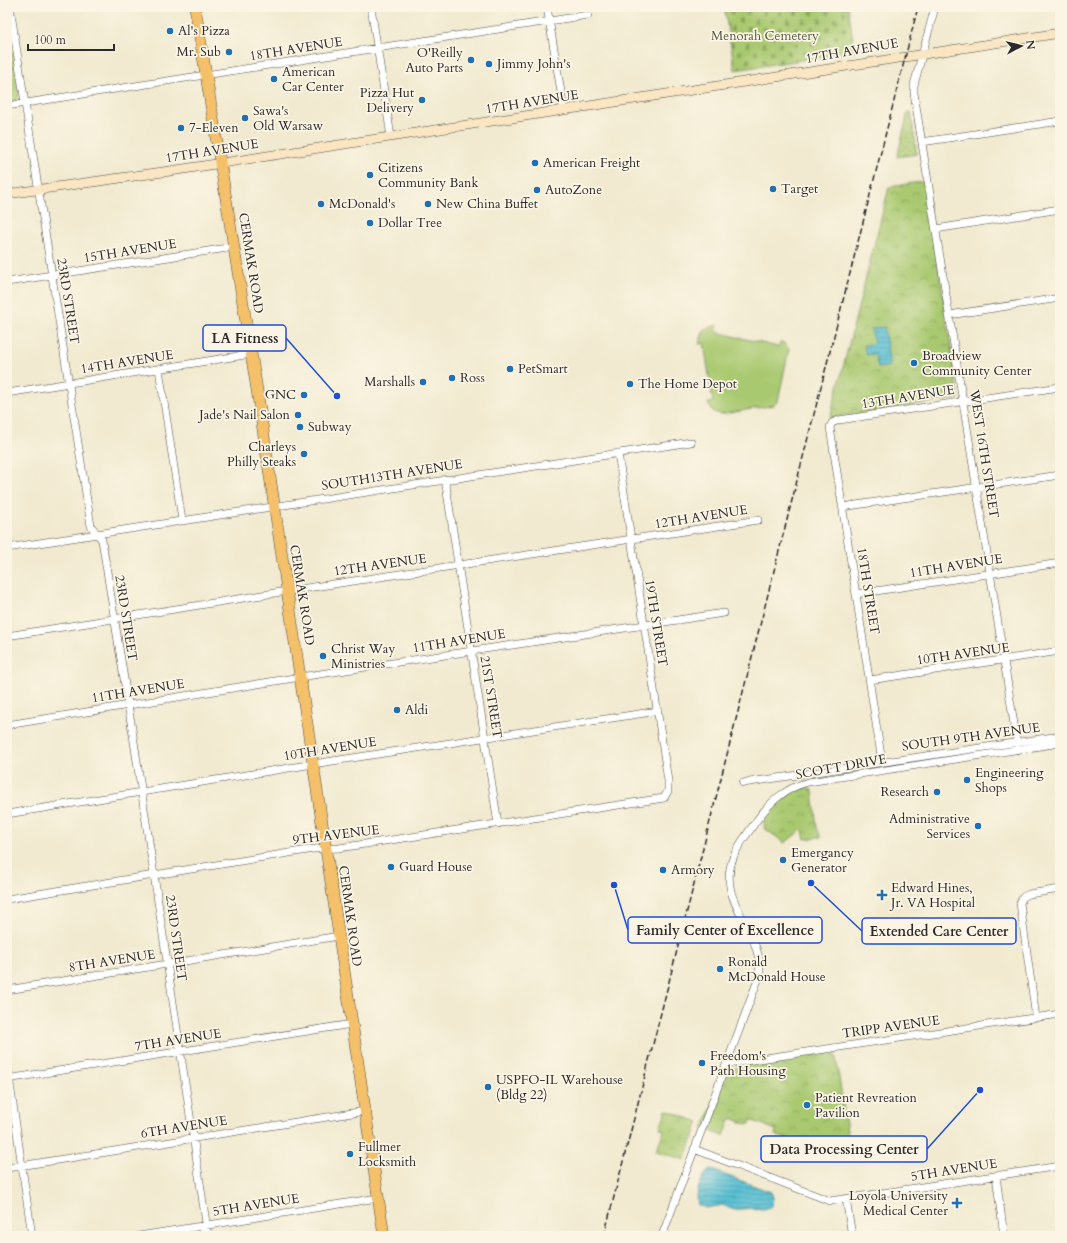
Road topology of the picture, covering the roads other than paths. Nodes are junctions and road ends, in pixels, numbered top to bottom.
1 (10, 7) edge
2 (195, 7) edge
3 (371, 7) edge
4 (547, 7) edge
5 (935, 7) edge
6 (588, 15) dead end
7 (549, 22) junction
8 (1060, 33) edge
9 (378, 48) junction
10 (924, 53) junction
11 (206, 75) junction
12 (25, 104) junction
13 (7, 106) edge
14 (564, 110) junction
15 (1060, 121) edge
16 (391, 136) junction
17 (922, 142) junction
18 (220, 163) junction
19 (38, 188) junction
20 (7, 194) edge
21 (1060, 209) edge
22 (936, 229) junction
23 (234, 247) junction
24 (52, 275) junction
25 (7, 282) edge
26 (1060, 298) edge
27 (949, 315) junction
28 (251, 354) junction
29 (159, 369) junction
30 (69, 383) junction
31 (1060, 387) edge
32 (7, 393) edge
33 (964, 401) junction
34 (832, 423) joint
35 (691, 442) dead end
36 (618, 453) junction
37 (1060, 475) edge
38 (445, 479) junction
39 (977, 487) junction
40 (274, 505) junction
41 (842, 507) junction
42 (182, 520) junction
43 (758, 520) dead end
44 (97, 534) junction
45 (632, 539) junction
46 (7, 546) edge
47 (1060, 563) edge
48 (458, 566) junction
49 (990, 573) junction
50 (287, 591) junction
51 (856, 594) junction
52 (724, 613) dead end
53 (114, 619) junction
54 (644, 626) junction
55 (7, 636) edge
56 (472, 651) junction
57 (1060, 651) edge
58 (1004, 660) junction
59 (300, 677) junction
60 (870, 680) junction
61 (129, 705) junction
62 (658, 711) junction
63 (7, 725) edge
64 (1060, 736) edge
65 (485, 738) junction
66 (1017, 743) junction
67 (1060, 743) edge
68 (882, 762) junction
69 (313, 764) junction
70 (743, 782) dead end
71 (141, 791) junction
72 (666, 796) joint
73 (7, 814) edge
74 (498, 824) junction
75 (326, 849) junction
76 (154, 875) junction
77 (1060, 889) edge
78 (7, 899) edge
79 (339, 936) junction
80 (168, 964) junction
81 (7, 990) edge
82 (1060, 1014) edge
83 (1036, 1018) junction
84 (352, 1024) junction
85 (180, 1052) junction
86 (7, 1063) edge
87 (726, 1064) junction
88 (8, 1079) edge
89 (365, 1111) junction
90 (193, 1138) junction
91 (694, 1149) junction
92 (22, 1166) junction
93 (1060, 1166) edge
94 (7, 1168) edge
95 (996, 1176) junction
96 (378, 1198) junction
97 (846, 1199) junction
98 (206, 1226) junction
99 (32, 1236) edge
100 (138, 1236) edge
101 (208, 1236) edge
102 (384, 1236) edge
103 (662, 1236) edge
104 (852, 1236) edge
105 (1004, 1236) edge

1 - 12 street, 23RD STREET
2 - 11 main road, CERMAK ROAD
3 - 9 street
4 - 7 street
5 - 10 street, WEST 16TH STREET
6 - 7 street, 18TH AVENUE
7 - 9 street, 18TH AVENUE
7 - 14 street
8 - 10 street, 17TH AVENUE
9 - 11 street, 18TH AVENUE
9 - 16 street
10 - 14 street, 17TH AVENUE
10 - 17 street, WEST 16TH STREET
11 - 12 street, 18TH AVENUE
11 - 18 main road, CERMAK ROAD
12 - 13 street, 18TH AVENUE
12 - 19 street, 23RD STREET
14 - 16 street, 17TH AVENUE
15 - 17 street
16 - 18 street, 17TH AVENUE
17 - 22 street, WEST 16TH STREET
18 - 19 street, 17TH AVENUE
18 - 23 main road, CERMAK ROAD
19 - 20 street, 17TH AVENUE
19 - 24 street, 23RD STREET
21 - 22 street
22 - 27 street, WEST 16TH STREET
23 - 24 street, 15TH AVENUE
23 - 28 main road, CERMAK ROAD
24 - 25 street, 15TH AVENUE
24 - 30 street, 23RD STREET
26 - 27 street
27 - 33 street, WEST 16TH STREET
28 - 29 street, 14TH AVENUE
28 - 40 main road, CERMAK ROAD
29 - 30 street, 14TH AVENUE
29 - 42 street
30 - 32 street, 14TH AVENUE
30 - 44 street, 23RD STREET
31 - 33 street, 13TH AVENUE
33 - 34 street, 13TH AVENUE
33 - 39 street, WEST 16TH STREET
34 - 41 street, 18TH STREET
35 - 36 street, SOUTH13TH AVENUE
36 - 38 street, SOUTH13TH AVENUE
36 - 45 street, 19TH STREET
37 - 39 street
38 - 40 street, SOUTH13TH AVENUE
38 - 48 street, 21ST STREET
39 - 41 street
39 - 49 street, WEST 16TH STREET
40 - 42 street, SOUTH13TH AVENUE
40 - 50 main road, CERMAK ROAD
41 - 51 street, 18TH STREET
42 - 44 street, SOUTH13TH AVENUE
43 - 45 street, 12TH AVENUE
44 - 46 street
44 - 53 street, 23RD STREET
45 - 48 street, 12TH AVENUE
45 - 54 street, 19TH STREET
47 - 49 street, 11TH AVENUE
48 - 50 street, 12TH AVENUE
48 - 56 street, 21ST STREET
49 - 51 street, 11TH AVENUE
49 - 58 street, WEST 16TH STREET
50 - 53 street, 12TH AVENUE
50 - 59 main road, CERMAK ROAD
51 - 60 street, 18TH STREET
52 - 54 street, 11TH AVENUE
53 - 55 street, 12TH AVENUE
53 - 61 street, 23RD STREET
54 - 56 street, 11TH AVENUE
54 - 62 street, 19TH STREET
56 - 59 street, 11TH AVENUE
56 - 65 street, 21ST STREET
57 - 58 street, 10TH AVENUE
58 - 60 street, 10TH AVENUE
58 - 66 street, WEST 16TH STREET
59 - 61 street, 11TH AVENUE
59 - 69 main road, CERMAK ROAD
60 - 68 street, 18TH STREET
61 - 63 street, 11TH AVENUE
61 - 71 street, 23RD STREET
62 - 65 street, 10TH AVENUE
62 - 72 street, 19TH STREET
64 - 66 street, SOUTH 9TH AVENUE
65 - 69 street, 10TH AVENUE
65 - 74 street, 21ST STREET
66 - 68 street, SOUTH 9TH AVENUE
67 - 87 street, SCOTT DRIVE
68 - 70 street, SOUTH 9TH AVENUE
69 - 71 street, 10TH AVENUE
69 - 75 main road, CERMAK ROAD
71 - 73 street, 10TH AVENUE
71 - 76 street, 23RD STREET
72 - 74 street, 9TH AVENUE
74 - 75 street, 9TH AVENUE
75 - 76 street, 9TH AVENUE
75 - 79 main road, CERMAK ROAD
76 - 78 street, 9TH AVENUE
76 - 80 street, 23RD STREET
77 - 83 street
79 - 80 street, 8TH AVENUE
79 - 84 main road, CERMAK ROAD
80 - 81 street, 8TH AVENUE
80 - 85 street, 23RD STREET
82 - 83 street, TRIPP AVENUE
83 - 87 street, TRIPP AVENUE
84 - 85 street, 7TH AVENUE
84 - 89 main road, CERMAK ROAD
85 - 88 street, 7TH AVENUE
85 - 90 street, 23RD STREET
86 - 88 street
87 - 91 street, SCOTT DRIVE
88 - 92 street
89 - 90 street, 6TH AVENUE
89 - 96 main road, CERMAK ROAD
90 - 92 street, 6TH AVENUE
90 - 98 street, 23RD STREET
91 - 97 street, 5TH AVENUE
91 - 103 street, SCOTT DRIVE
92 - 94 street, 6TH AVENUE
92 - 99 street
93 - 95 street, 5TH AVENUE
95 - 97 street, 5TH AVENUE
95 - 105 street
96 - 98 street, 5TH AVENUE
96 - 102 main road, CERMAK ROAD
97 - 104 street
98 - 100 street, 5TH AVENUE
98 - 101 street, 23RD STREET

